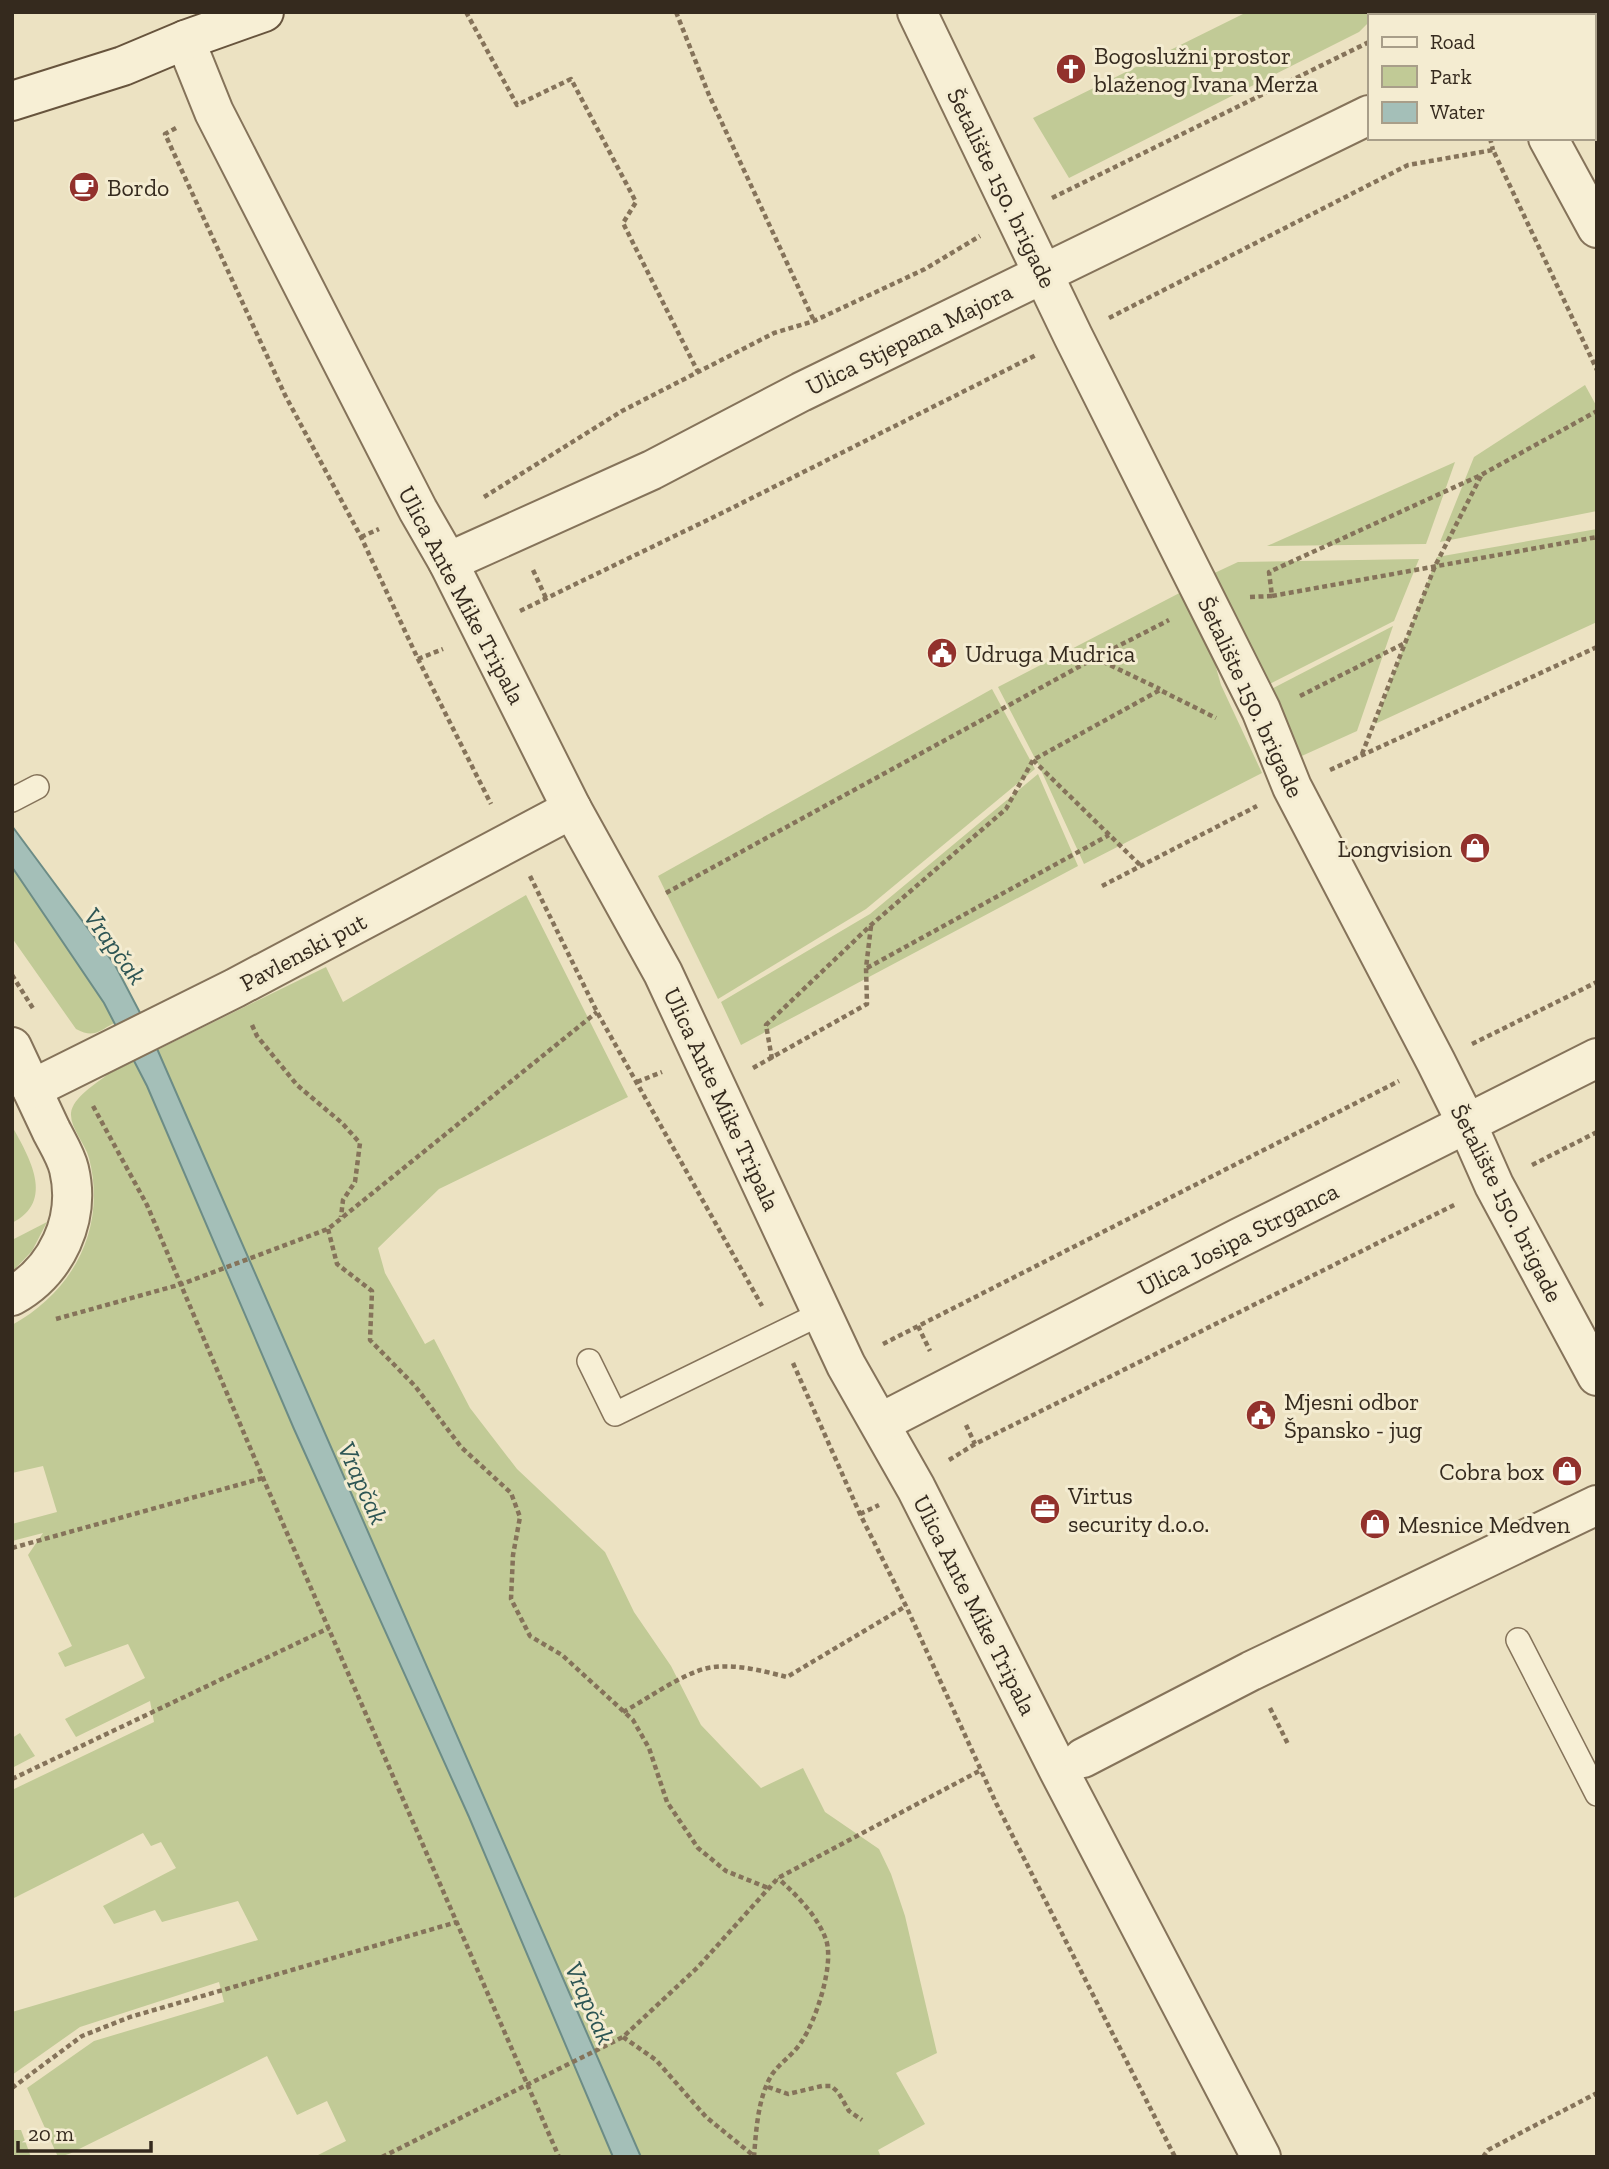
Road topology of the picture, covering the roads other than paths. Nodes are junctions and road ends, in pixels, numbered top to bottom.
1 (264, 12) edge
2 (917, 12) edge
3 (185, 40) junction
4 (12, 101) edge
5 (1368, 115) edge
6 (1549, 140) edge
7 (1597, 228) edge
8 (1044, 274) junction
9 (449, 562) junction
10 (37, 787) dead end
11 (12, 800) edge
12 (572, 809) junction
13 (12, 1047) edge
14 (1597, 1058) edge
15 (32, 1089) junction
16 (1467, 1124) junction
17 (12, 1296) edge
18 (821, 1313) junction
19 (589, 1361) dead end
20 (1597, 1376) edge
21 (880, 1423) junction
22 (1597, 1505) edge
23 (1518, 1640) dead end
24 (1083, 1758) dead end
25 (1597, 1794) edge
26 (1261, 2157) edge

1 - 3 street
2 - 8 street, Šetalište 150. brigade
3 - 4 street
3 - 9 street, Ulica Ante Mike Tripala
5 - 8 street, Ulica Stjepana Majora
6 - 7 street
8 - 9 street, Ulica Stjepana Majora
8 - 16 street, Šetalište 150. brigade
9 - 12 street, Ulica Ante Mike Tripala
10 - 11 lane
12 - 15 street, Pavlenski put
12 - 18 street, Ulica Ante Mike Tripala
13 - 15 street
14 - 16 street, Ulica Josipa Strganca
15 - 17 street
16 - 20 street, Šetalište 150. brigade
16 - 21 street, Ulica Josipa Strganca
18 - 19 lane
18 - 21 street, Ulica Ante Mike Tripala
21 - 26 street, Ulica Ante Mike Tripala
22 - 24 street
23 - 25 lane

